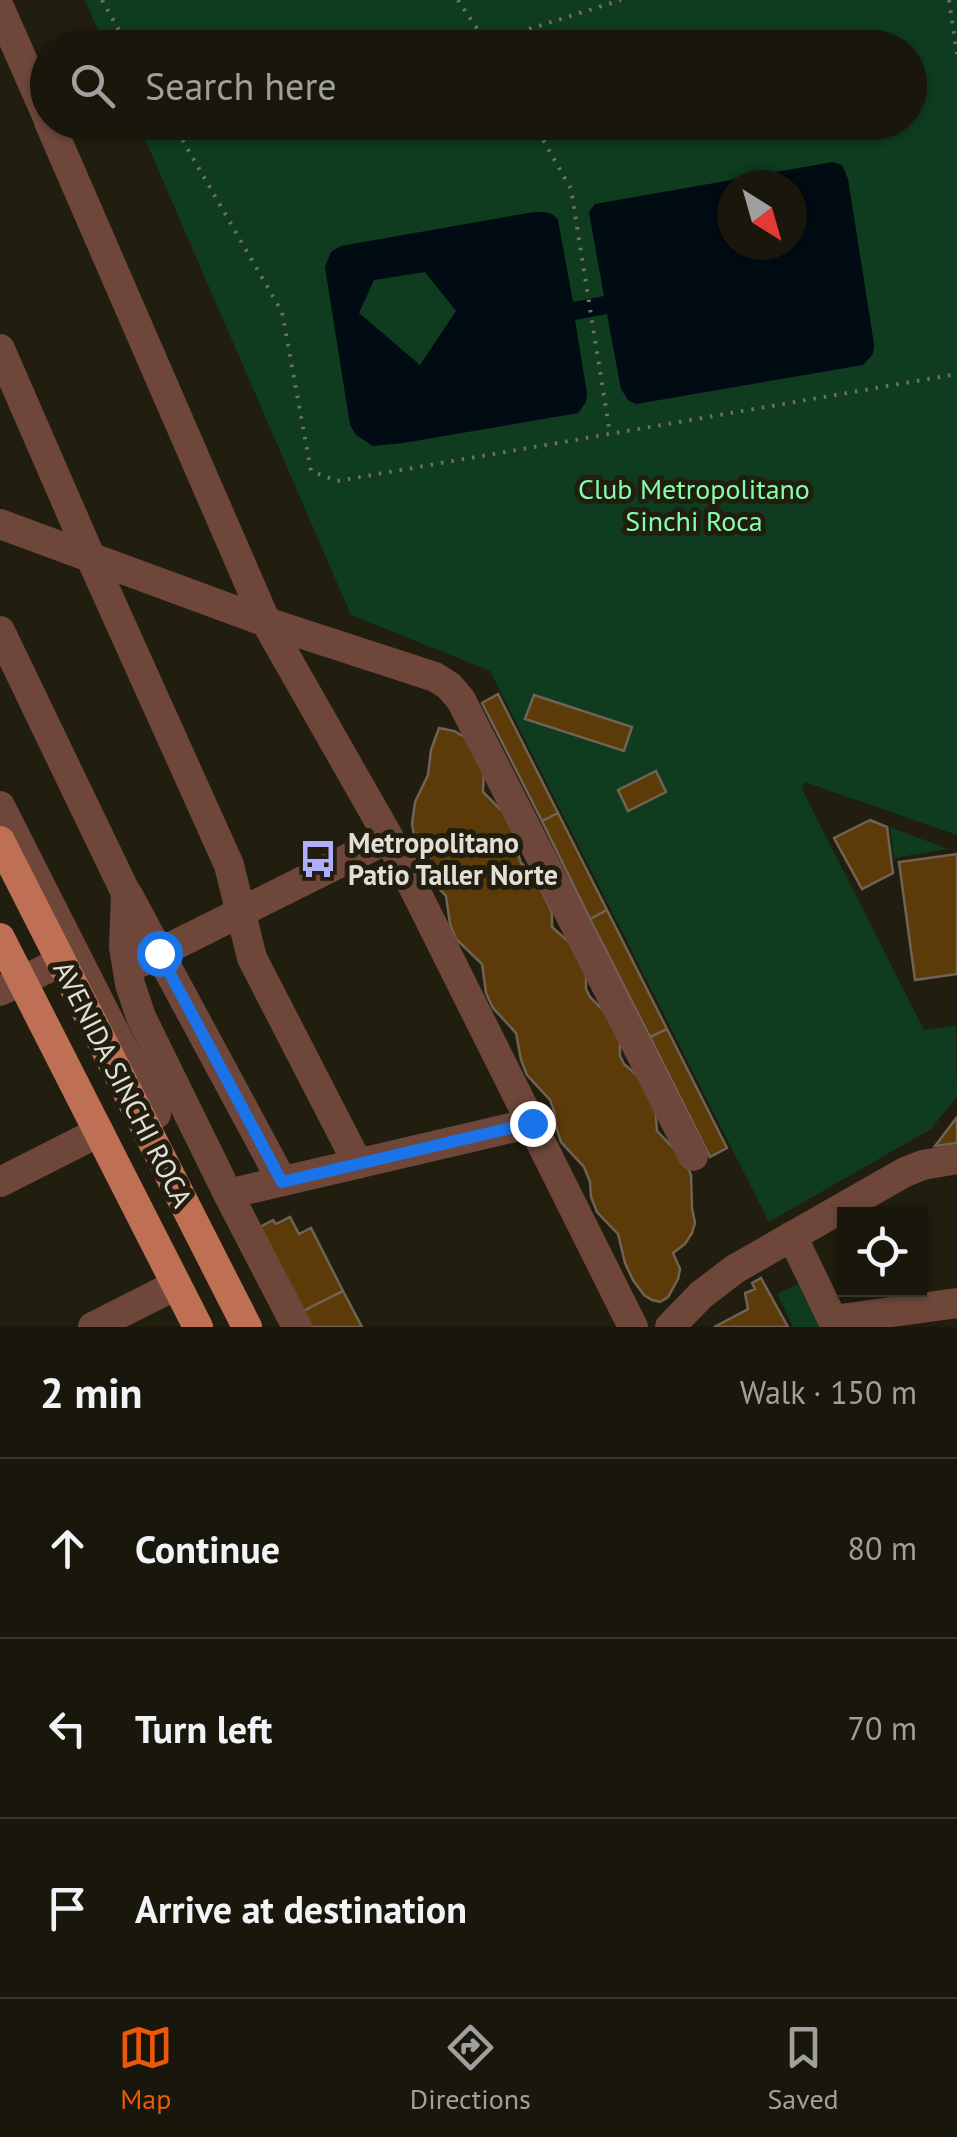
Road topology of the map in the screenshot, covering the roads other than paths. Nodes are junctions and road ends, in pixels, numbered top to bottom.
1 (0, 9) edge
2 (30, 78) edge
3 (57, 140) edge
4 (0, 349) edge
5 (0, 524) edge
6 (90, 556) junction
7 (266, 622) junction
8 (0, 631) edge
9 (0, 806) edge
10 (389, 838) junction
11 (0, 841) edge
12 (126, 892) junction
13 (241, 911) junction
14 (0, 938) edge
15 (159, 953) junction
16 (61, 962) junction
17 (128, 969) junction
18 (11, 986) edge
19 (532, 1123) junction
20 (99, 1132) junction
21 (693, 1156) dead end
22 (957, 1159) edge
23 (358, 1164) junction
24 (0, 1182) edge
25 (282, 1182) junction
26 (228, 1194) junction
27 (792, 1236) junction
28 (176, 1284) junction
29 (957, 1303) edge
30 (834, 1324) edge
31 (93, 1327) edge
32 (198, 1327) edge
33 (247, 1327) edge
34 (263, 1327) edge
35 (298, 1327) edge
36 (633, 1327) edge
37 (670, 1327) edge

1 - 2 street
3 - 7 street
4 - 6 street
5 - 6 street
6 - 7 street
6 - 13 street
7 - 10 street
7 - 21 street
8 - 12 street
9 - 34 street
10 - 13 street
10 - 19 street
11 - 16 main road, AVENIDA SINCHI ROCA
12 - 15 street
12 - 17 street
13 - 15 street
13 - 23 street
14 - 18 main road, AVENIDA SINCHI ROCA
15 - 17 street
15 - 25 street
16 - 18 street
16 - 33 main road, AVENIDA SINCHI ROCA
17 - 26 street
18 - 20 main road, AVENIDA SINCHI ROCA
19 - 23 street
19 - 36 street
20 - 24 street
20 - 28 main road, AVENIDA SINCHI ROCA
22 - 27 street
23 - 25 street
25 - 26 street
26 - 35 street
27 - 30 street
27 - 37 street
28 - 31 street
28 - 32 main road, AVENIDA SINCHI ROCA
29 - 30 street

